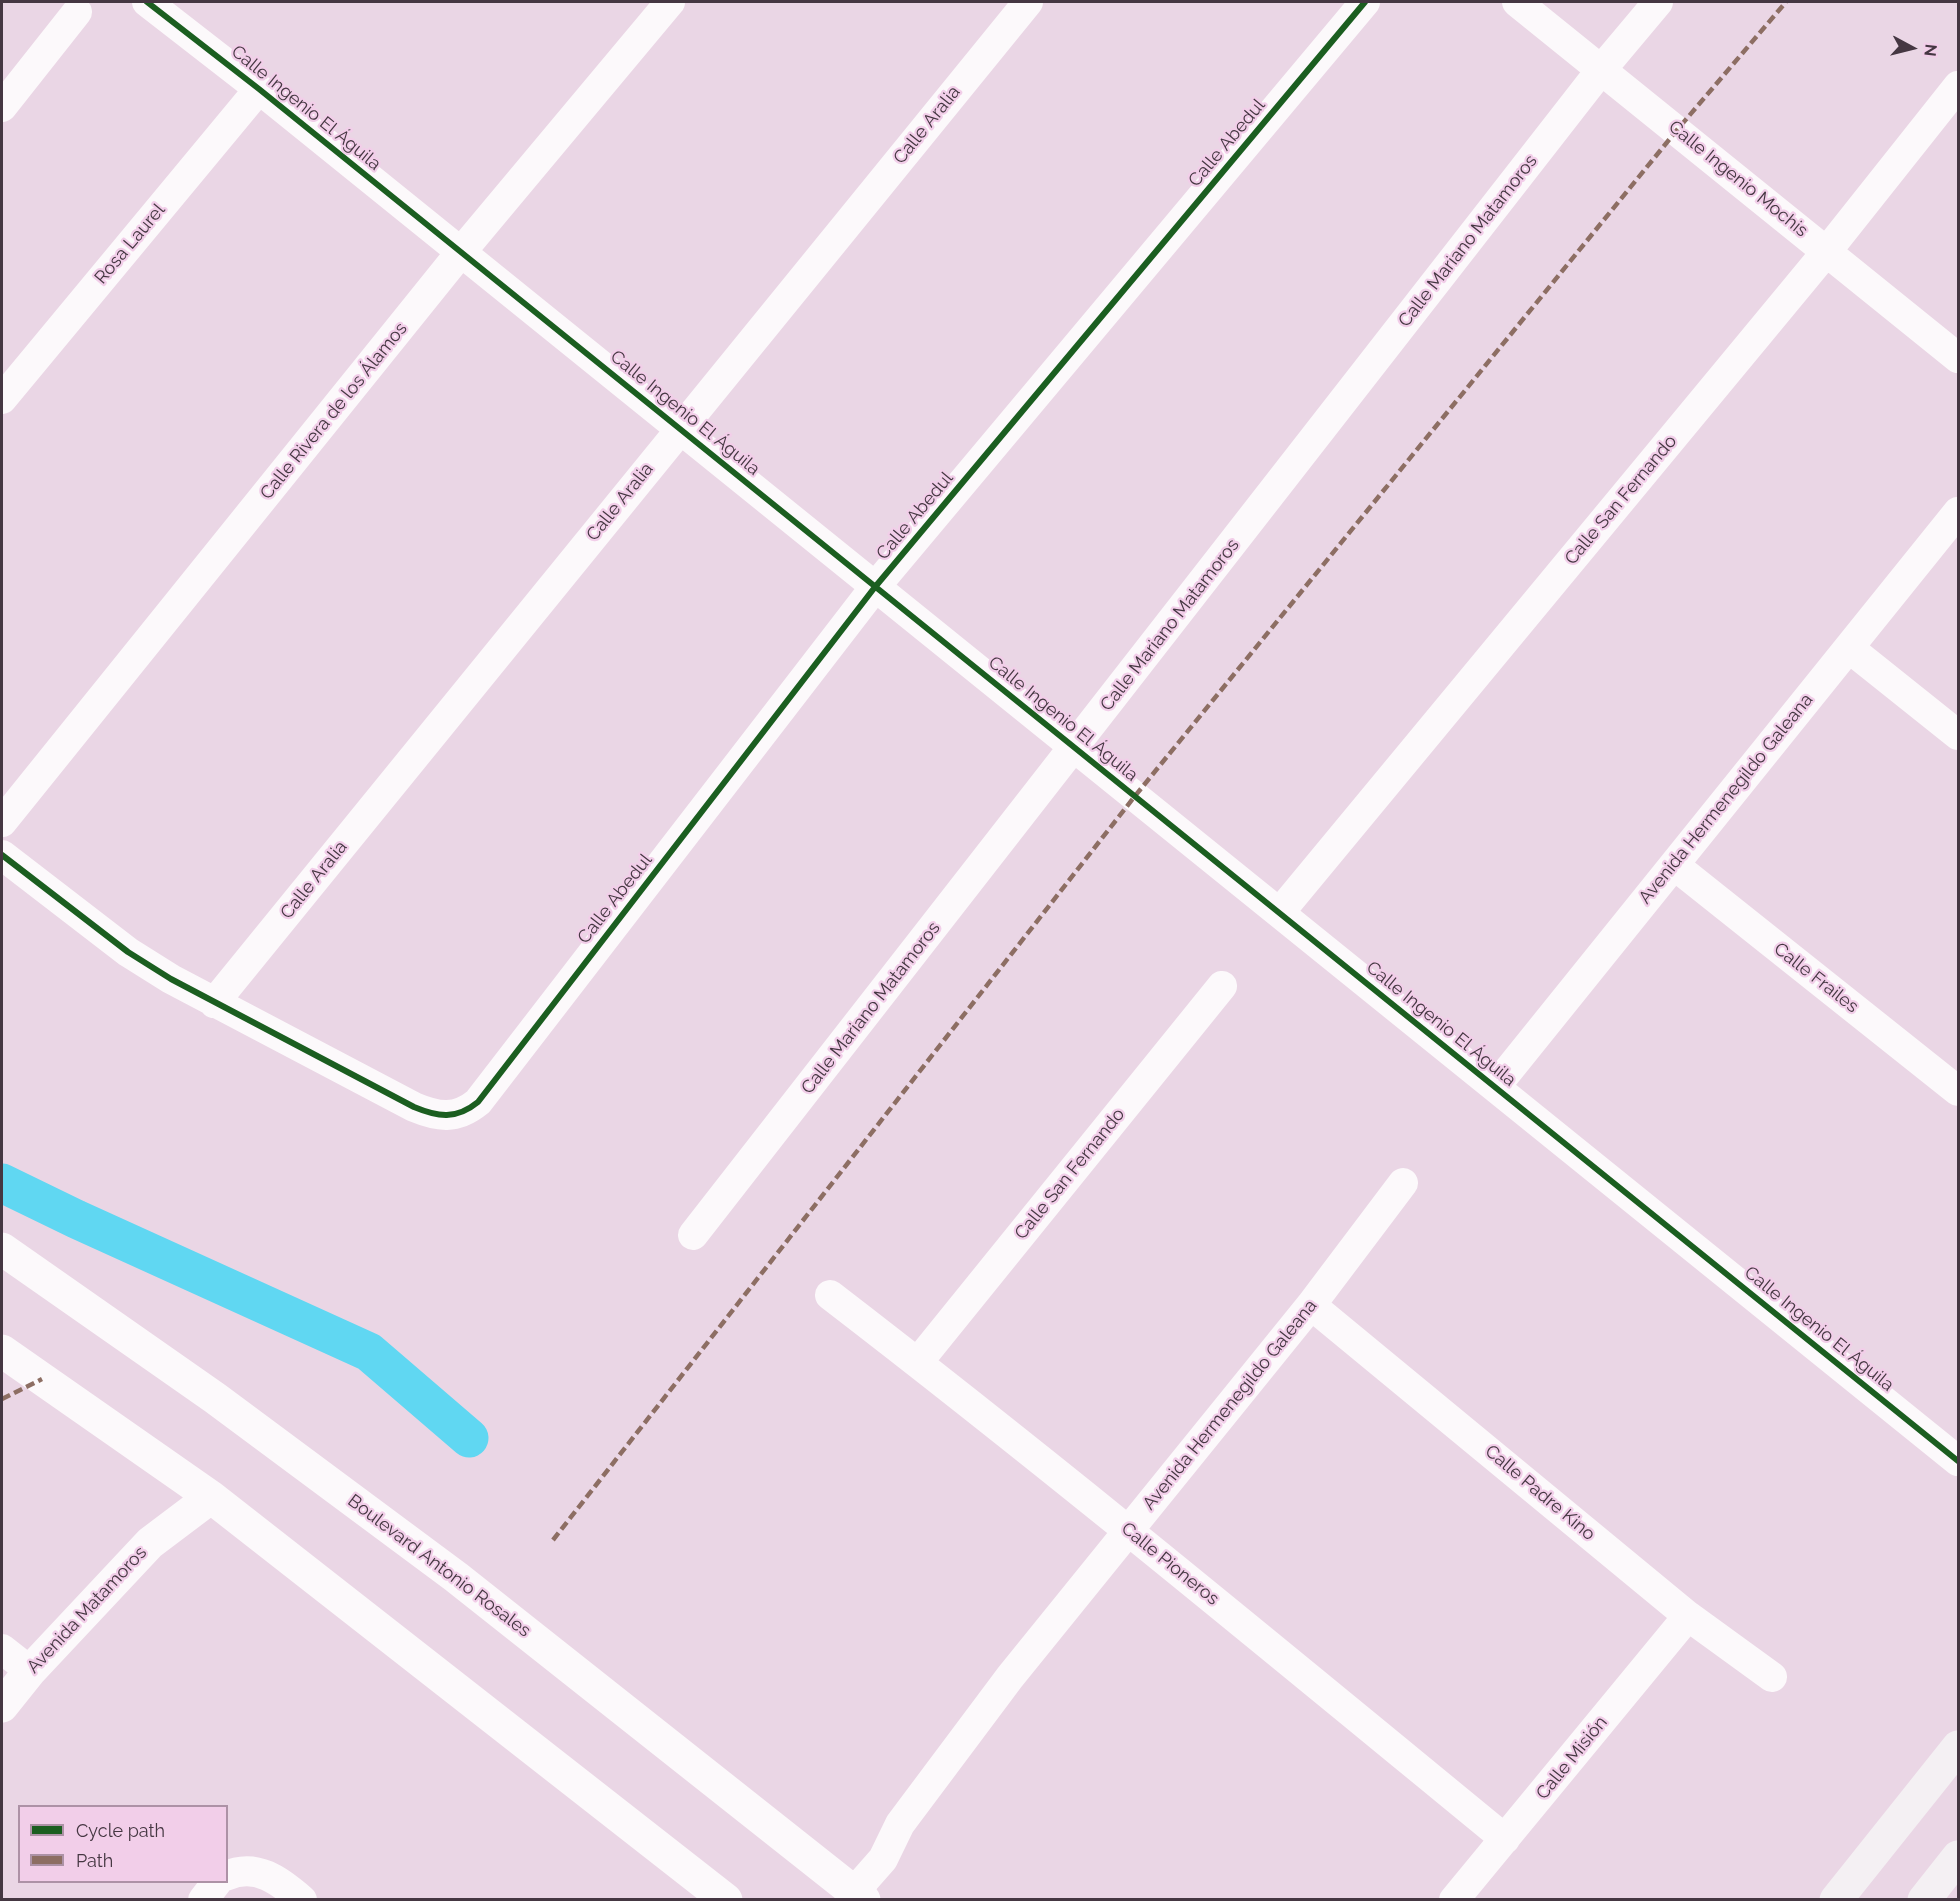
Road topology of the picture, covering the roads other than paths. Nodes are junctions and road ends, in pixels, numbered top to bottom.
1 (147, 2) edge
2 (670, 2) edge
3 (1028, 2) edge
4 (1365, 2) edge
5 (1517, 2) edge
6 (1658, 2) edge
7 (76, 12) dead end
8 (1601, 70) junction
9 (1959, 86) edge
10 (259, 89) junction
11 (2, 107) edge
12 (1827, 251) junction
13 (461, 252) junction
14 (1959, 358) edge
15 (2, 399) edge
16 (680, 429) junction
17 (1959, 512) edge
18 (875, 587) junction
19 (1849, 648) junction
20 (1959, 735) edge
21 (1074, 747) junction
22 (2, 822) edge
23 (2, 855) edge
24 (1674, 865) junction
25 (1280, 912) junction
26 (1222, 986) dead end
27 (214, 1003) junction
28 (1495, 1087) junction
29 (1959, 1091) edge
30 (1403, 1183) dead end
31 (693, 1235) dead end
32 (2, 1249) edge
33 (830, 1295) dead end
34 (1311, 1305) junction
35 (2, 1352) edge
36 (918, 1362) junction
37 (1959, 1461) edge
38 (212, 1497) junction
39 (1130, 1531) junction
40 (1688, 1616) junction
41 (2, 1649) edge
42 (30, 1671) junction
43 (1772, 1677) dead end
44 (2, 1706) edge
45 (1959, 1747) edge
46 (1505, 1839) junction
47 (1959, 1857) edge
48 (228, 1875) edge
49 (215, 1883) edge
50 (859, 1896) edge
51 (203, 1899) edge
52 (302, 1899) edge
53 (726, 1899) edge
54 (1454, 1899) edge
55 (1836, 1899) edge
56 (1924, 1899) edge

1 - 10 street, Calle Ingenio El Águila
2 - 13 street, Calle Rivera de los Álamos
3 - 16 street, Calle Aralia
4 - 18 street, Calle Abedul
5 - 8 street, Calle Ingenio Mochis
6 - 8 street, Calle Mariano Matamoros
7 - 11 street
8 - 12 street, Calle Ingenio Mochis
8 - 21 street, Calle Mariano Matamoros
9 - 12 street, Calle San Fernando
10 - 13 street, Calle Ingenio El Águila
10 - 15 street, Rosa Laurel
12 - 14 street, Calle Ingenio Mochis
12 - 25 street, Calle San Fernando
13 - 16 street, Calle Ingenio El Águila
13 - 22 street, Calle Rivera de los Álamos
16 - 18 street, Calle Ingenio El Águila
16 - 27 street, Calle Aralia
17 - 19 street, Avenida Hermenegildo Galeana
18 - 21 street, Calle Ingenio El Águila
18 - 27 street, Calle Abedul
19 - 20 street
19 - 24 street, Avenida Hermenegildo Galeana
21 - 25 street, Calle Ingenio El Águila
21 - 31 street, Calle Mariano Matamoros
23 - 27 street, Calle Abedul
24 - 28 street, Avenida Hermenegildo Galeana
24 - 29 street, Calle Frailes
25 - 28 street, Calle Ingenio El Águila
26 - 36 street, Calle San Fernando
28 - 37 street, Calle Ingenio El Águila
30 - 34 street, Avenida Hermenegildo Galeana
32 - 50 street, Boulevard Antonio Rosales
33 - 36 street, Calle Pioneros
34 - 39 street, Avenida Hermenegildo Galeana
34 - 40 street, Calle Padre Kino
35 - 38 street
36 - 39 street, Calle Pioneros
38 - 42 street, Avenida Matamoros
38 - 53 street
39 - 46 street, Calle Pioneros
39 - 50 street, Avenida Hermenegildo Galeana
40 - 43 street, Calle Padre Kino
40 - 46 street, Calle Misión
41 - 42 street
42 - 44 street, Avenida Matamoros
45 - 55 main road
46 - 54 street, Calle Misión
47 - 56 main road
48 - 52 street
49 - 51 street

